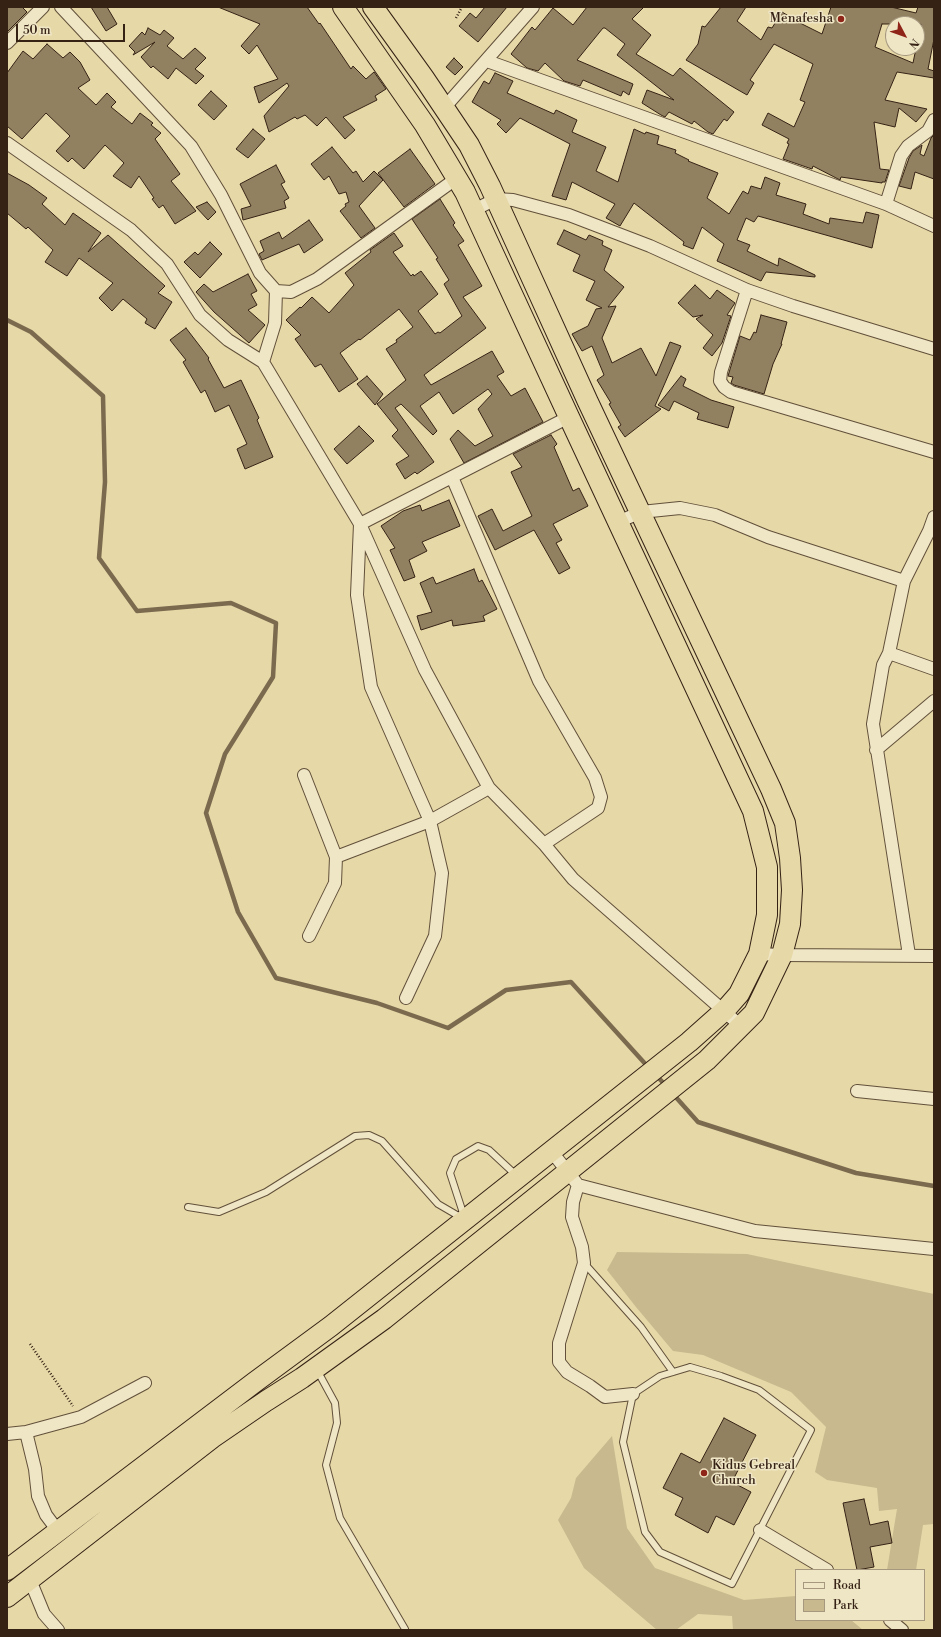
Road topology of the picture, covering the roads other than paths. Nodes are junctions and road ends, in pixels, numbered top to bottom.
1 (43, 7) edge
2 (61, 7) edge
3 (343, 7) edge
4 (373, 7) edge
5 (533, 7) edge
6 (7, 43) edge
7 (487, 61) junction
8 (444, 108) junction
9 (934, 120) edge
10 (7, 143) edge
11 (457, 178) junction
12 (496, 199) junction
13 (886, 204) junction
14 (474, 210) junction
15 (934, 226) edge
16 (747, 290) junction
17 (276, 291) junction
18 (934, 348) edge
19 (263, 362) junction
20 (568, 417) junction
21 (934, 452) edge
22 (452, 477) junction
23 (641, 512) junction
24 (934, 517) edge
25 (618, 522) junction
26 (360, 524) junction
27 (931, 532) edge
28 (904, 581) junction
29 (889, 653) junction
30 (934, 669) edge
31 (934, 701) edge
32 (876, 750) junction
33 (304, 775) dead end
34 (489, 788) junction
35 (430, 821) junction
36 (544, 844) junction
37 (336, 857) junction
38 (309, 936) dead end
39 (759, 954) junction
40 (782, 955) junction
41 (909, 955) junction
42 (934, 956) edge
43 (406, 998) dead end
44 (725, 1010) junction
45 (742, 1027) junction
46 (857, 1091) dead end
47 (934, 1099) edge
48 (552, 1152) junction
49 (519, 1178) junction
50 (572, 1179) junction
51 (188, 1207) dead end
52 (465, 1219) junction
53 (934, 1249) edge
54 (584, 1263) junction
55 (316, 1368) junction
56 (673, 1372) junction
57 (145, 1383) dead end
58 (633, 1394) junction
59 (26, 1432) junction
60 (7, 1434) edge
61 (760, 1530) junction
62 (58, 1531) junction
63 (825, 1569) edge
64 (7, 1570) edge
65 (30, 1580) junction
66 (7, 1597) edge
67 (891, 1621) edge
68 (405, 1629) dead end
69 (58, 1630) edge
70 (902, 1630) edge

1 - 6 street
2 - 17 street
3 - 11 highway
4 - 8 highway
5 - 7 street
7 - 8 street
7 - 13 street
8 - 12 highway
9 - 13 street
10 - 19 street
11 - 14 highway
11 - 17 street
12 - 14 street
12 - 16 street
12 - 23 highway
13 - 15 street
14 - 20 highway
16 - 18 street
16 - 21 street
17 - 19 street
19 - 26 street
20 - 22 street
20 - 25 highway
22 - 26 street
22 - 36 street
23 - 25 street
23 - 28 street
23 - 40 highway
24 - 27 street
25 - 39 highway
26 - 34 street
26 - 35 street
27 - 28 street
28 - 29 street
29 - 30 street
29 - 32 street
31 - 32 street
32 - 41 street
33 - 37 street
34 - 35 street
34 - 36 street
35 - 37 street
35 - 43 street
36 - 44 street
37 - 38 street
39 - 40 street
39 - 44 highway
40 - 41 street
40 - 45 highway
41 - 42 street
44 - 45 street
44 - 48 highway
45 - 50 highway
46 - 47 street
48 - 49 highway
48 - 50 street
49 - 52 highway
49 - 52 lane
50 - 53 street
50 - 54 street
50 - 55 highway
51 - 52 lane
52 - 62 highway
54 - 56 lane
54 - 58 street
55 - 65 highway
55 - 68 lane
56 - 58 lane
56 - 61 lane
57 - 59 street
58 - 61 lane
59 - 60 street
59 - 62 street
61 - 63 street
62 - 64 highway
65 - 66 highway
65 - 69 street
67 - 70 street

